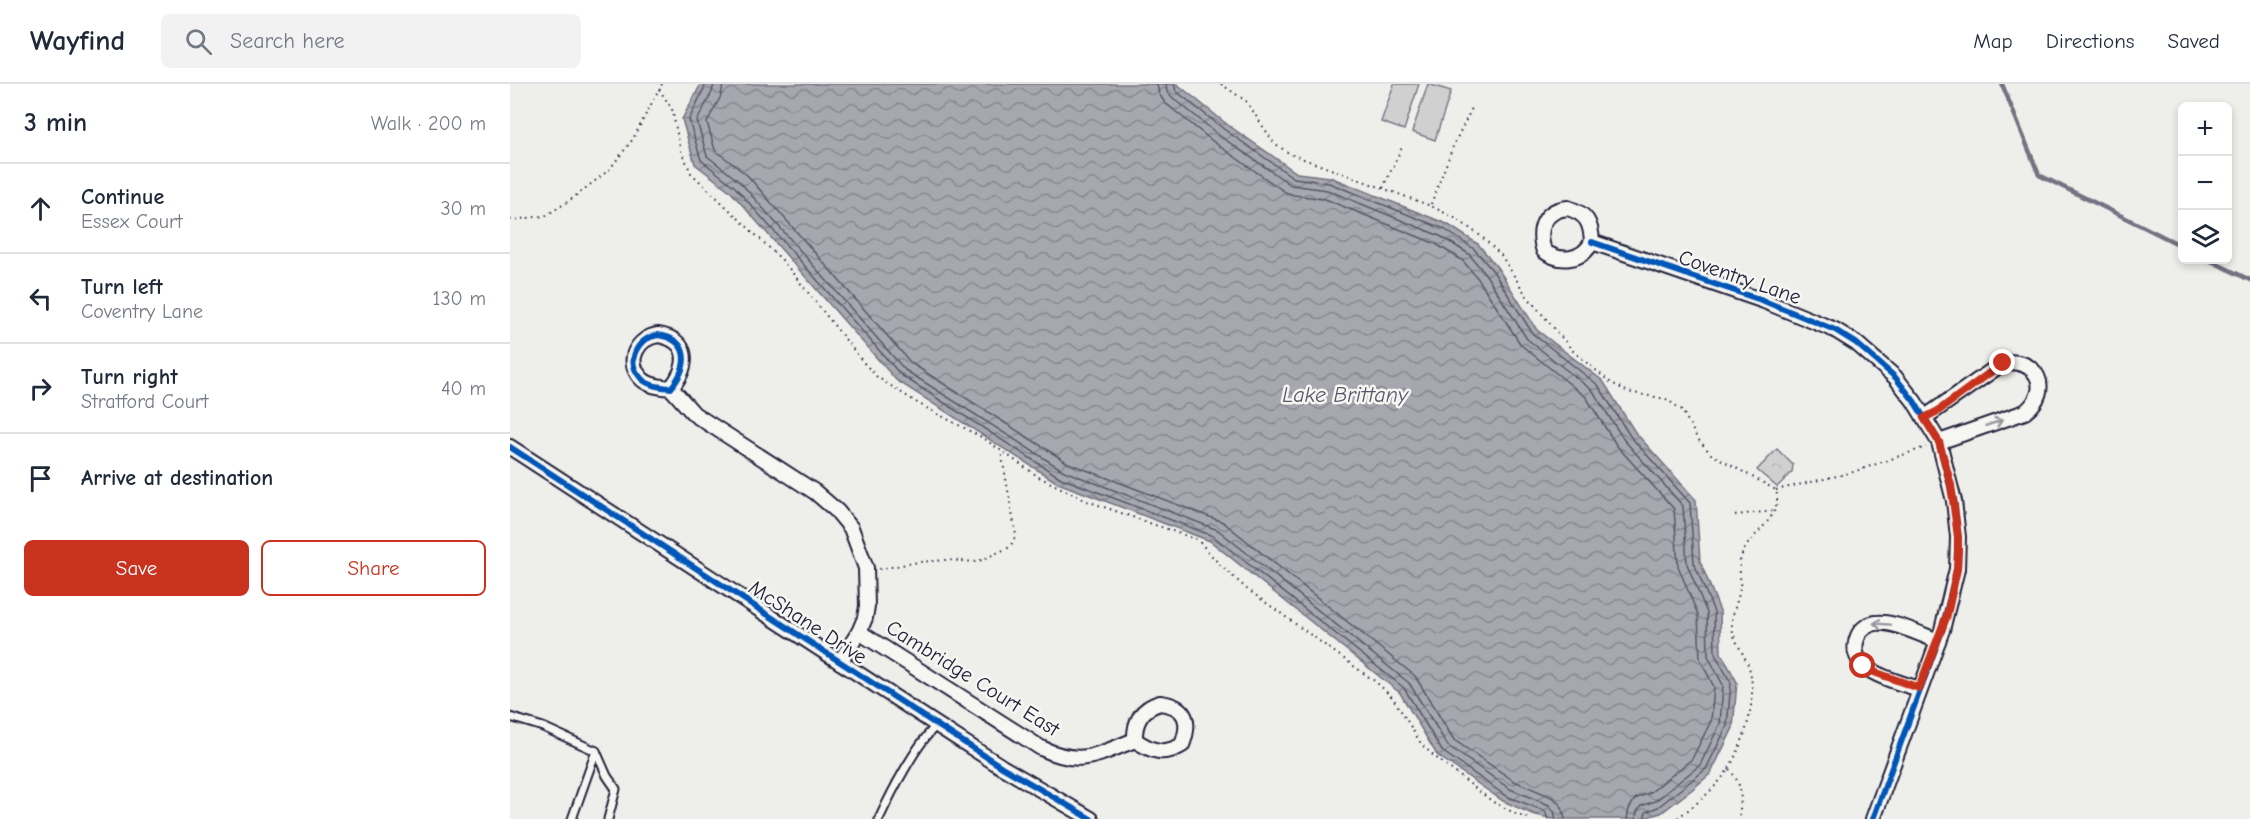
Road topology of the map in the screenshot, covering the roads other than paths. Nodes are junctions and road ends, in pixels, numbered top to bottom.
1 (1592, 242) dead end
2 (671, 388) dead end
3 (1924, 418) junction
4 (1939, 442) junction
5 (510, 447) edge
6 (859, 632) junction
7 (1938, 641) junction
8 (840, 662) junction
9 (1919, 688) junction
10 (510, 717) edge
11 (937, 725) junction
12 (1135, 740) dead end
13 (596, 751) junction
14 (572, 819) edge
15 (608, 819) edge
16 (879, 819) edge
17 (1091, 819) edge
18 (1873, 819) edge

1 - 3 street, Coventry Lane
2 - 6 street
3 - 4 street, Coventry Lane
4 -> 3 street
4 - 7 street, Coventry Lane
5 - 8 street, McShane Drive
6 - 8 street
6 - 12 street, Cambridge Court East
7 - 9 street, Coventry Lane
7 -> 9 street
8 - 11 street, McShane Drive
9 - 18 street, Coventry Lane
10 - 13 lane
11 - 16 lane
11 - 17 street, McShane Drive
13 - 14 lane
13 - 15 lane

